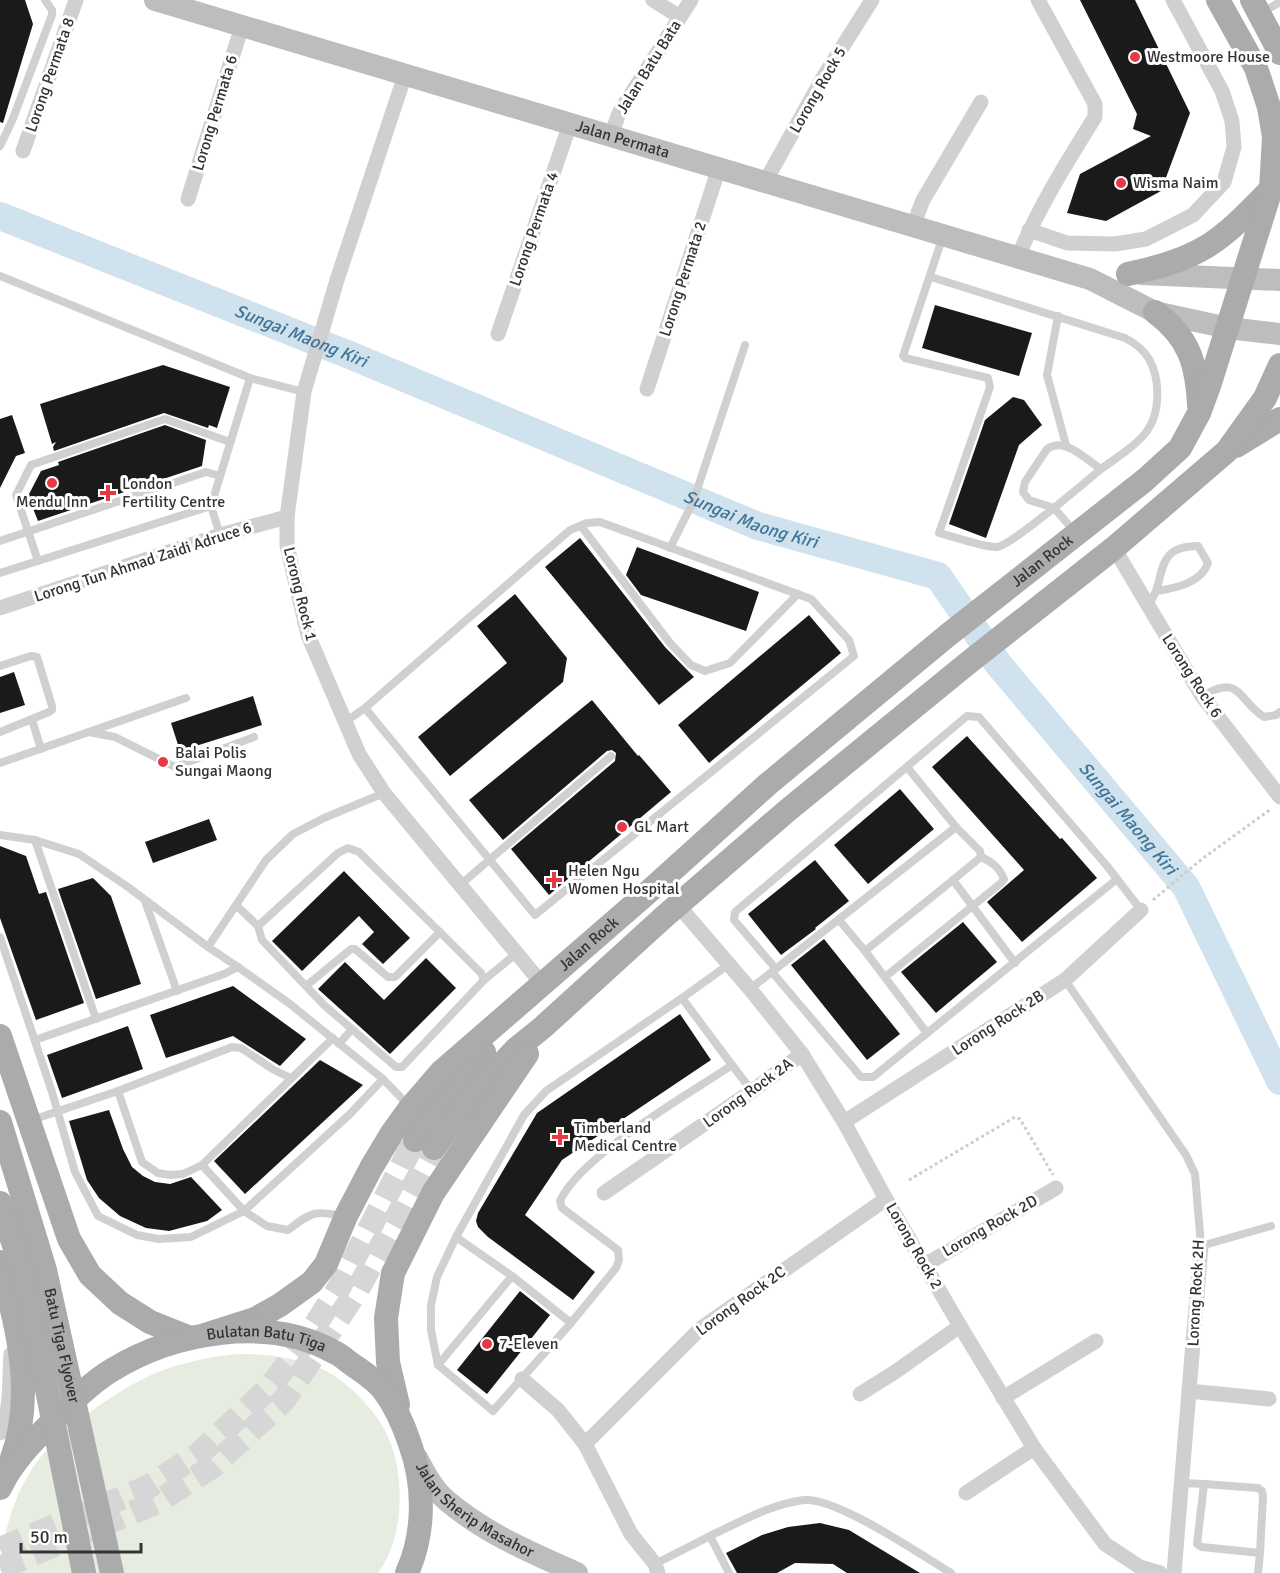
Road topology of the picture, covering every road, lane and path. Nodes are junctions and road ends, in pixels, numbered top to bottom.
1 (45, 0) edge
2 (76, 0) edge
3 (155, 0) edge
4 (653, 0) edge
5 (691, 0) edge
6 (872, 0) edge
7 (1038, 0) edge
8 (1173, 0) edge
9 (1218, 0) edge
10 (182, 4) edge
11 (1264, 5) edge
12 (680, 17) junction
13 (242, 26) junction
14 (1280, 53) edge
15 (405, 75) junction
16 (981, 102) dead end
17 (570, 124) junction
18 (611, 136) junction
19 (0, 146) edge
20 (23, 151) dead end
21 (719, 168) junction
22 (765, 182) junction
23 (1271, 189) junction
24 (188, 199) dead end
25 (913, 226) junction
26 (1029, 230) junction
27 (944, 235) junction
28 (1018, 257) junction
29 (1128, 274) junction
30 (0, 276) edge
31 (932, 277) junction
32 (1242, 277) junction
33 (1090, 279) junction
34 (1280, 279) edge
35 (1155, 312) junction
36 (1058, 316) junction
37 (1228, 328) junction
38 (498, 334) dead end
39 (1280, 334) edge
40 (745, 345) dead end
41 (1280, 365) edge
42 (250, 378) junction
43 (647, 389) dead end
44 (304, 392) junction
45 (1199, 413) junction
46 (1280, 419) edge
47 (230, 442) junction
48 (1066, 445) junction
49 (1227, 451) junction
50 (1101, 469) junction
51 (220, 476) junction
52 (211, 506) junction
53 (1054, 508) junction
54 (287, 517) junction
55 (581, 525) junction
56 (28, 532) junction
57 (1076, 533) junction
58 (220, 535) junction
59 (0, 541) edge
60 (670, 548) junction
61 (1114, 548) junction
62 (38, 561) junction
63 (0, 573) edge
64 (1157, 591) junction
65 (798, 594) junction
66 (1148, 605) junction
67 (0, 608) edge
68 (0, 666) edge
69 (1202, 696) junction
70 (186, 698) dead end
71 (365, 708) junction
72 (1280, 712) edge
73 (32, 720) junction
74 (344, 723) junction
75 (0, 732) edge
76 (88, 732) junction
77 (254, 737) dead end
78 (41, 749) junction
79 (611, 756) dead end
80 (0, 763) edge
81 (907, 768) junction
82 (384, 793) junction
83 (1276, 803) edge
84 (956, 827) junction
85 (0, 835) edge
86 (35, 840) junction
87 (981, 856) junction
88 (490, 860) junction
89 (1117, 879) junction
90 (953, 880) junction
91 (460, 885) junction
92 (144, 900) junction
93 (678, 905) junction
94 (237, 906) junction
95 (1145, 906) junction
96 (974, 907) junction
97 (839, 920) junction
98 (258, 926) junction
99 (440, 932) junction
100 (0, 937) edge
101 (208, 947) junction
102 (865, 951) junction
103 (517, 953) junction
104 (1015, 963) junction
105 (728, 965) junction
106 (238, 967) junction
107 (774, 970) junction
108 (885, 977) junction
109 (484, 980) junction
110 (1065, 980) junction
111 (543, 985) junction
112 (306, 986) junction
113 (750, 989) junction
114 (177, 992) junction
115 (682, 999) junction
116 (96, 1019) junction
117 (542, 1028) junction
118 (352, 1029) junction
119 (927, 1033) junction
120 (0, 1036) edge
121 (35, 1040) junction
122 (336, 1041) junction
123 (802, 1054) junction
124 (732, 1065) junction
125 (291, 1078) junction
126 (383, 1080) junction
127 (118, 1091) junction
128 (752, 1091) junction
129 (410, 1107) junction
130 (58, 1111) junction
131 (30, 1120) junction
132 (0, 1122) edge
133 (844, 1122) junction
134 (202, 1165) junction
135 (909, 1180) dead end
136 (1056, 1188) joint
137 (604, 1194) dead end
138 (886, 1199) junction
139 (0, 1203) edge
140 (244, 1211) junction
141 (346, 1216) junction
142 (1270, 1226) dead end
143 (456, 1237) junction
144 (1201, 1246) junction
145 (0, 1263) edge
146 (925, 1264) junction
147 (512, 1276) junction
148 (14, 1317) junction
149 (571, 1323) junction
150 (960, 1326) junction
151 (198, 1337) junction
152 (1096, 1341) dead end
153 (438, 1365) junction
154 (0, 1369) edge
155 (522, 1379) junction
156 (9, 1388) junction
157 (1189, 1391) junction
158 (860, 1394) dead end
159 (1004, 1398) junction
160 (1269, 1399) dead end
161 (401, 1419) junction
162 (0, 1433) edge
163 (585, 1444) junction
164 (1034, 1448) junction
165 (413, 1452) junction
166 (1182, 1483) junction
167 (1204, 1484) junction
168 (1, 1487) edge
169 (966, 1493) dead end
170 (710, 1536) junction
171 (1260, 1553) junction
172 (653, 1570) edge
173 (84, 1573) edge
174 (112, 1573) edge
175 (407, 1573) edge
176 (577, 1573) edge
177 (729, 1573) edge
178 (951, 1573) edge
179 (1160, 1573) edge
180 (1174, 1573) edge
181 (1258, 1573) edge

1 - 19 lane
2 - 20 street, Lorong Permata 8
3 - 10 street, Jalan Permata
4 - 12 street
5 - 12 street, Jalan Batu Bata
6 - 22 street, Lorong Rock 5
7 - 26 street
8 - 26 street
9 - 23 main road, Jalan Rock
10 - 13 street, Jalan Permata
11 - 14 main road
12 - 18 street, Jalan Batu Bata
13 - 15 street, Jalan Permata
13 - 24 street, Lorong Permata 6
15 - 17 street, Jalan Permata
15 - 44 street, Lorong Rock 1
16 - 25 street
17 - 18 street, Jalan Permata
17 - 38 street, Lorong Permata 4
18 - 21 street, Jalan Permata
21 - 22 street, Jalan Permata
21 - 43 street, Lorong Permata 2
22 - 25 street, Jalan Permata
23 - 29 main road
23 - 32 main road, Jalan Rock
25 - 27 street, Jalan Permata
26 - 28 street
27 - 28 street, Jalan Permata
27 - 31 lane
28 - 33 street, Jalan Permata
29 - 32 street
29 - 33 street
30 - 42 lane
31 - 36 lane
31 - 53 lane
32 - 34 street
32 - 37 main road, Jalan Rock
33 - 35 street
35 - 37 street
35 - 45 main road
36 - 48 lane
36 - 50 lane
37 - 39 street
37 - 45 main road, Jalan Rock
40 - 60 lane
41 - 49 main road, Jalan Rock
42 - 44 lane
42 - 47 lane
44 - 54 street, Lorong Rock 1
45 - 57 main road, Jalan Rock
46 - 49 main road
47 - 51 lane
47 - 56 lane
48 - 50 lane
48 - 53 lane
49 - 61 main road, Jalan Rock
50 - 53 lane
51 - 52 lane
51 - 56 lane
52 - 58 lane
52 - 62 lane
53 - 57 lane
54 - 58 street, Lorong Tun Ahmad Zaidi Adruce 6
54 - 74 street, Lorong Rock 1
55 - 60 lane
55 - 65 lane
55 - 71 lane
56 - 59 lane
56 - 62 lane
57 - 111 main road, Jalan Rock
58 - 67 street, Lorong Tun Ahmad Zaidi Adruce 6
60 - 65 lane
61 - 66 street, Lorong Rock 6
61 - 93 main road, Jalan Rock
62 - 63 lane
64 - 64 lane
64 - 66 lane
65 - 88 lane
66 - 69 street, Lorong Rock 6
68 - 73 lane
69 - 72 lane
69 - 83 street, Lorong Rock 6
70 - 76 lane
71 - 74 lane
71 - 88 lane
73 - 75 lane
73 - 78 lane
74 - 82 street, Lorong Rock 1
76 - 77 lane
76 - 78 lane
78 - 80 lane
79 - 88 lane
81 - 84 lane
81 - 89 lane
81 - 107 lane
82 - 91 street, Lorong Rock 1
82 - 94 lane
83 - 95 path
84 - 87 lane
84 - 97 lane
85 - 86 lane
86 - 92 lane
86 - 116 lane
87 - 90 lane
87 - 96 lane
88 - 91 lane
89 - 95 lane
89 - 104 lane
90 - 96 lane
90 - 102 lane
91 - 103 street, Lorong Rock 1
92 - 101 lane
92 - 114 lane
93 - 105 street, Lorong Rock 2
93 - 117 main road, Jalan Rock
94 - 98 lane
94 - 101 lane
95 - 110 street, Lorong Rock 2B
96 - 104 lane
96 - 108 lane
97 - 102 lane
97 - 107 lane
98 - 99 lane
98 - 112 lane
99 - 109 lane
99 - 112 lane
100 - 121 lane
101 - 106 lane
102 - 108 lane
103 - 109 lane
103 - 111 street, Lorong Rock 1
104 - 119 lane
105 - 113 street, Lorong Rock 2
105 - 115 lane
106 - 114 lane
106 - 122 lane
107 - 113 lane
107 - 119 lane
108 - 119 lane
109 - 118 lane
110 - 133 street, Lorong Rock 2B
110 - 144 lane, Lorong Rock 2H
111 - 117 main road, Jalan Rock
111 - 129 main road, Jalan Rock
112 - 118 lane
113 - 123 street, Lorong Rock 2
114 - 116 lane
115 - 124 lane
115 - 143 lane
116 - 121 lane
117 - 161 main road
118 - 122 lane
120 - 131 main road
121 - 130 lane
122 - 125 lane
122 - 126 lane
123 - 128 street, Lorong Rock 2A
123 - 133 street, Lorong Rock 2
124 - 128 lane
124 - 149 lane
125 - 127 lane
125 - 134 lane
126 - 129 lane
126 - 140 lane
127 - 130 lane
127 - 134 lane
128 - 137 street, Lorong Rock 2A
129 - 141 main road, Jalan Rock
130 - 131 lane
130 - 140 lane
131 - 151 main road
132 - 174 main road, Batu Tiga Flyover, bridge
133 - 138 street, Lorong Rock 2
134 - 140 lane
135 - 136 path
136 - 146 street, Lorong Rock 2D
138 - 146 street, Lorong Rock 2
138 - 163 street, Lorong Rock 2C
139 - 173 main road, Batu Tiga Flyover, bridge
140 - 141 lane
141 - 151 main road, Jalan Rock
142 - 144 lane
143 - 147 lane
143 - 153 lane
144 - 157 street, Lorong Rock 2H
145 - 148 main road
146 - 150 street, Lorong Rock 2
147 - 149 lane
147 - 153 lane
148 - 156 street
148 - 168 main road
149 - 155 lane
150 - 158 street
150 - 159 street, Lorong Rock 2
151 - 161 main road, Bulatan Batu Tiga
151 - 168 main road, Bulatan Batu Tiga
152 - 159 street
153 - 155 lane
154 - 156 street
155 - 163 street
156 - 162 street
157 - 160 street
157 - 166 street, Lorong Rock 2H
159 - 164 street, Lorong Rock 2
161 - 165 main road, Bulatan Batu Tiga
163 - 172 street
164 - 169 street
164 - 179 street, Lorong Rock 2
165 - 175 main road, Bulatan Batu Tiga
165 - 176 street, Jalan Sherip Masahor
166 - 167 lane
166 - 180 street, Lorong Rock 2H
167 - 171 lane
167 - 171 lane
170 - 172 lane
170 - 177 lane
170 - 178 lane
171 - 181 lane

